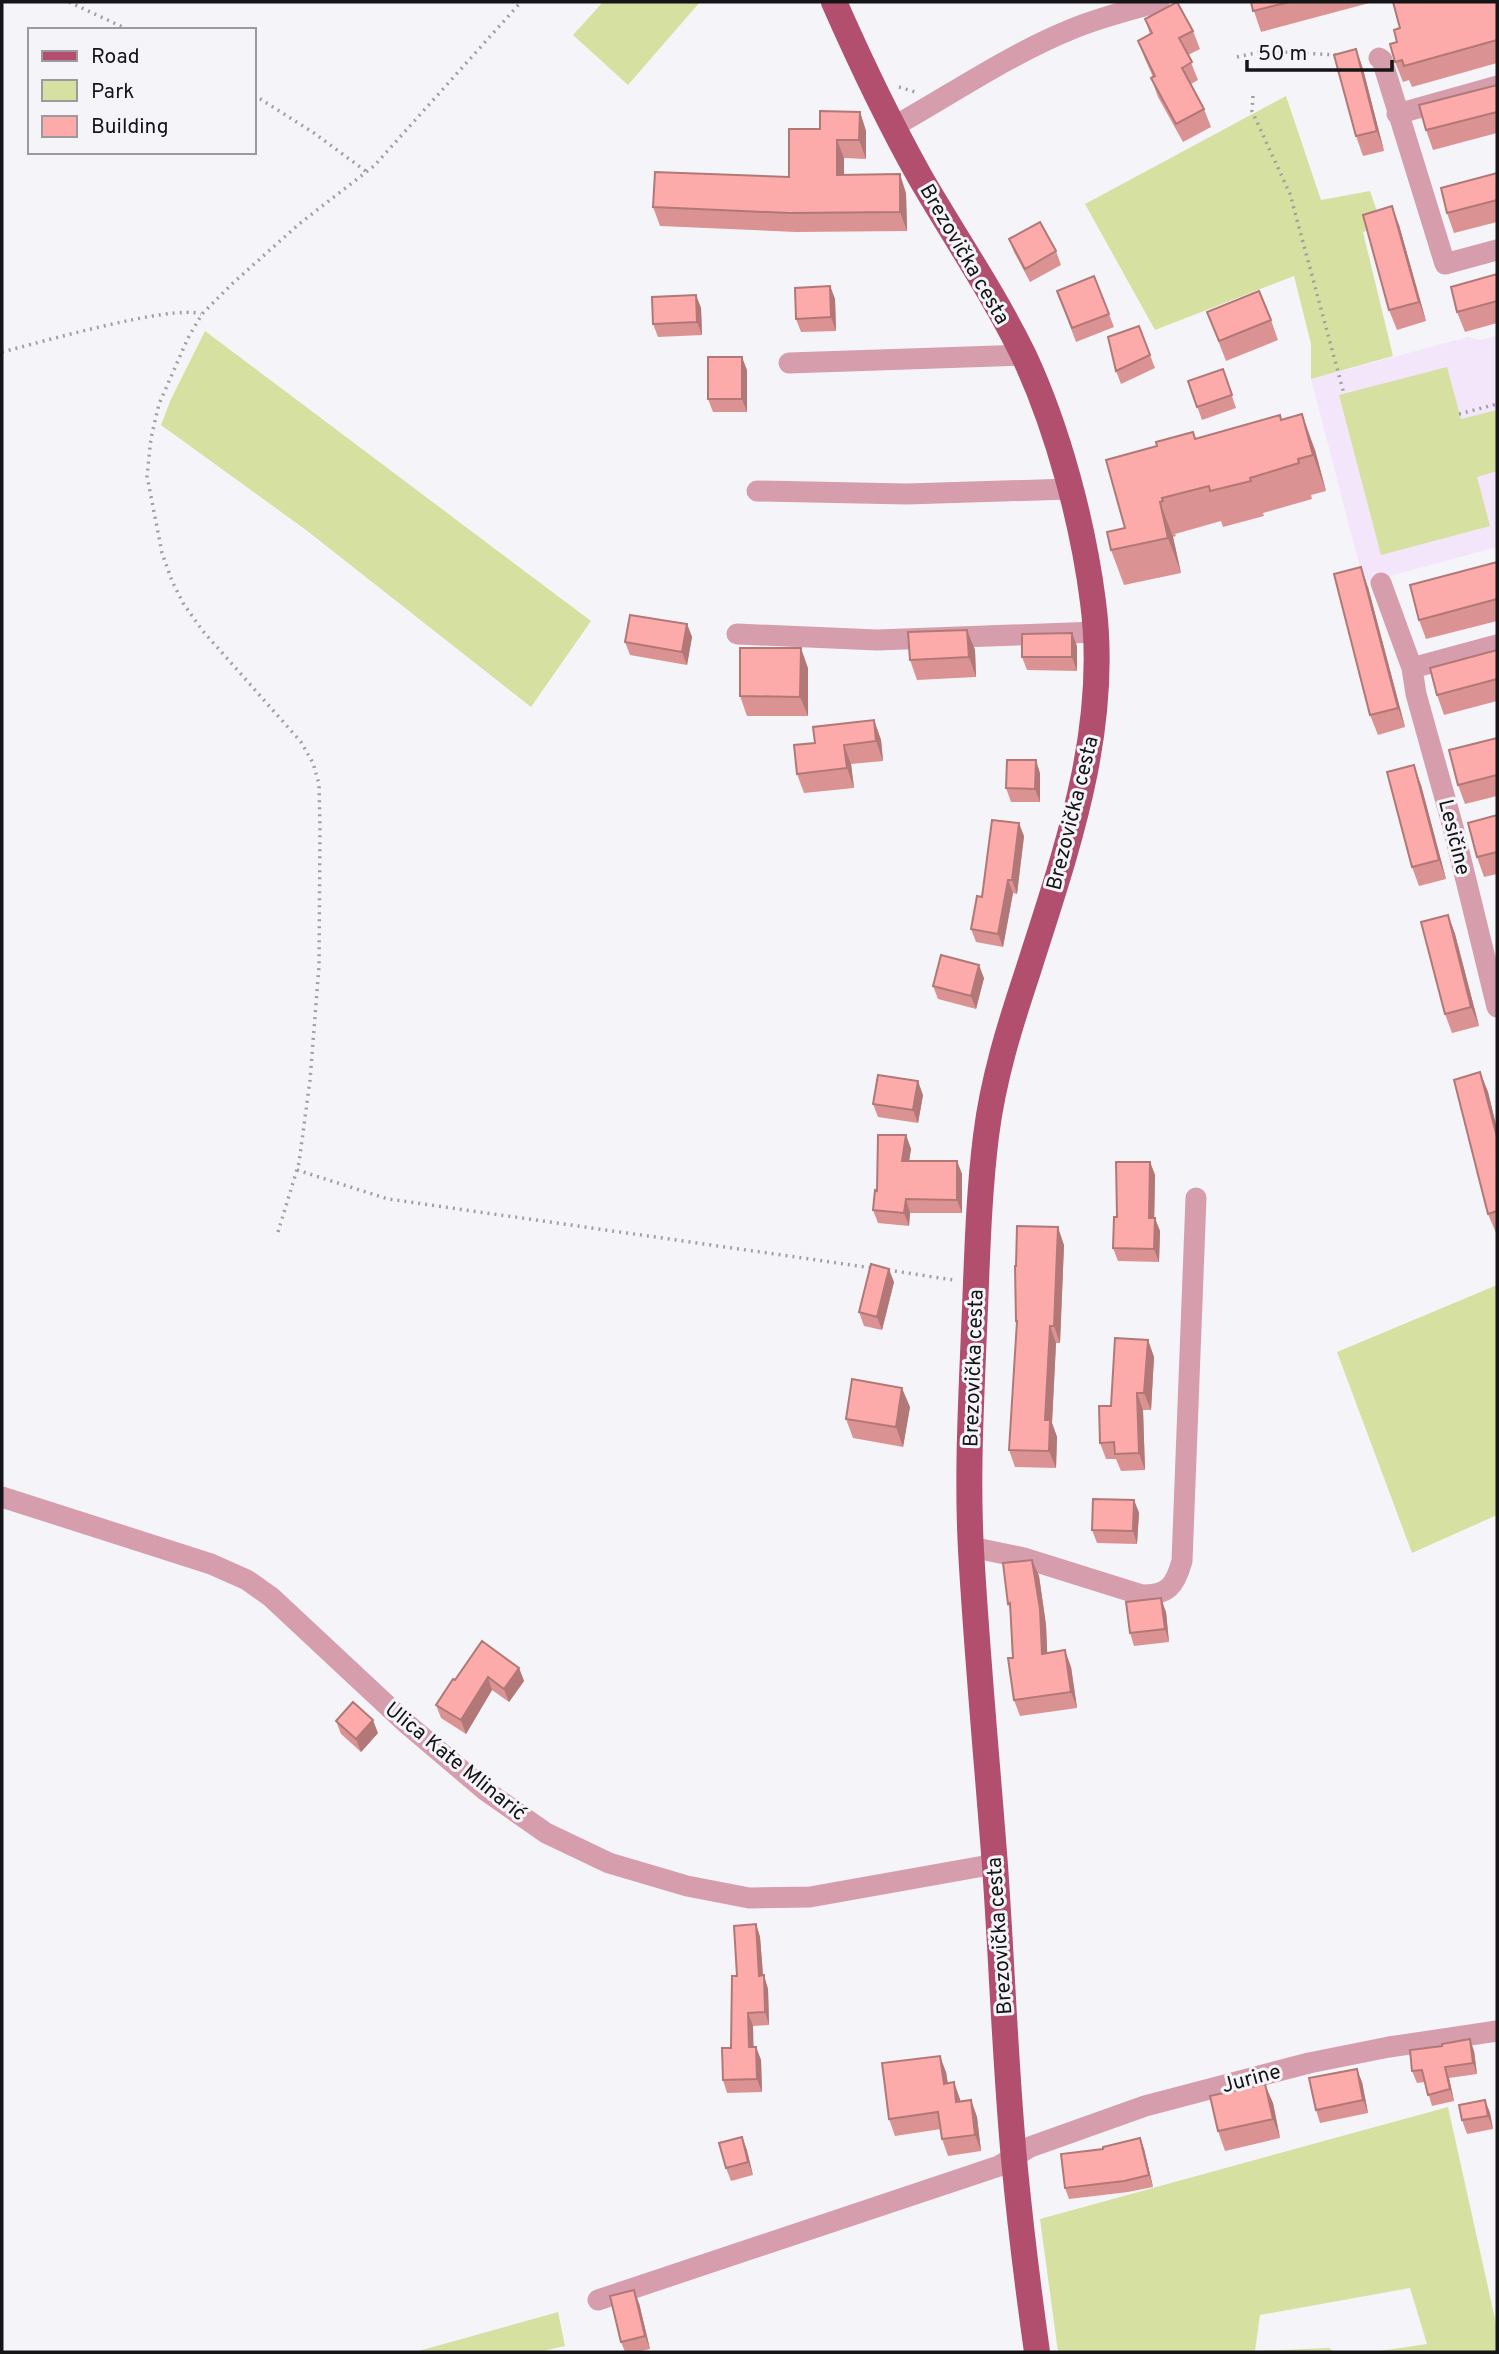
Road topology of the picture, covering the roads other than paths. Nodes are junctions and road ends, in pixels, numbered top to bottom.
1 (834, 2) edge
2 (1159, 2) edge
3 (1379, 58) dead end
4 (1497, 86) edge
5 (1397, 114) junction
6 (893, 127) junction
7 (1497, 250) edge
8 (1023, 355) junction
9 (789, 363) dead end
10 (1069, 489) junction
11 (757, 491) dead end
12 (1381, 583) dead end
13 (1097, 632) junction
14 (737, 634) dead end
15 (1497, 645) edge
16 (1412, 668) junction
17 (1475, 821) edge
18 (1453, 827) junction
19 (1494, 982) edge
20 (1497, 1007) edge
21 (1196, 1198) dead end
22 (2, 1497) edge
23 (971, 1547) junction
24 (995, 1864) junction
25 (1497, 2031) edge
26 (1014, 2158) junction
27 (598, 2300) dead end
28 (1037, 2352) edge

1 - 6 main road, Brezovička cesta
2 - 6 street
3 - 5 street
4 - 5 street
5 - 7 street
6 - 8 main road, Brezovička cesta
8 - 9 street
8 - 10 main road, Brezovička cesta
10 - 11 street
10 - 13 main road, Brezovička cesta
12 - 16 street, Lesičine
13 - 14 street
13 - 23 main road, Brezovička cesta
15 - 16 street
16 - 18 street, Lesičine
17 - 18 street
18 - 19 street, Lesičine
19 - 20 street, Lesičine
21 - 23 street
22 - 24 street, Ulica Kate Mlinarić
23 - 24 main road, Brezovička cesta
24 - 26 main road, Brezovička cesta
25 - 26 street, Jurine
26 - 27 street
26 - 28 main road, Brezovička cesta

